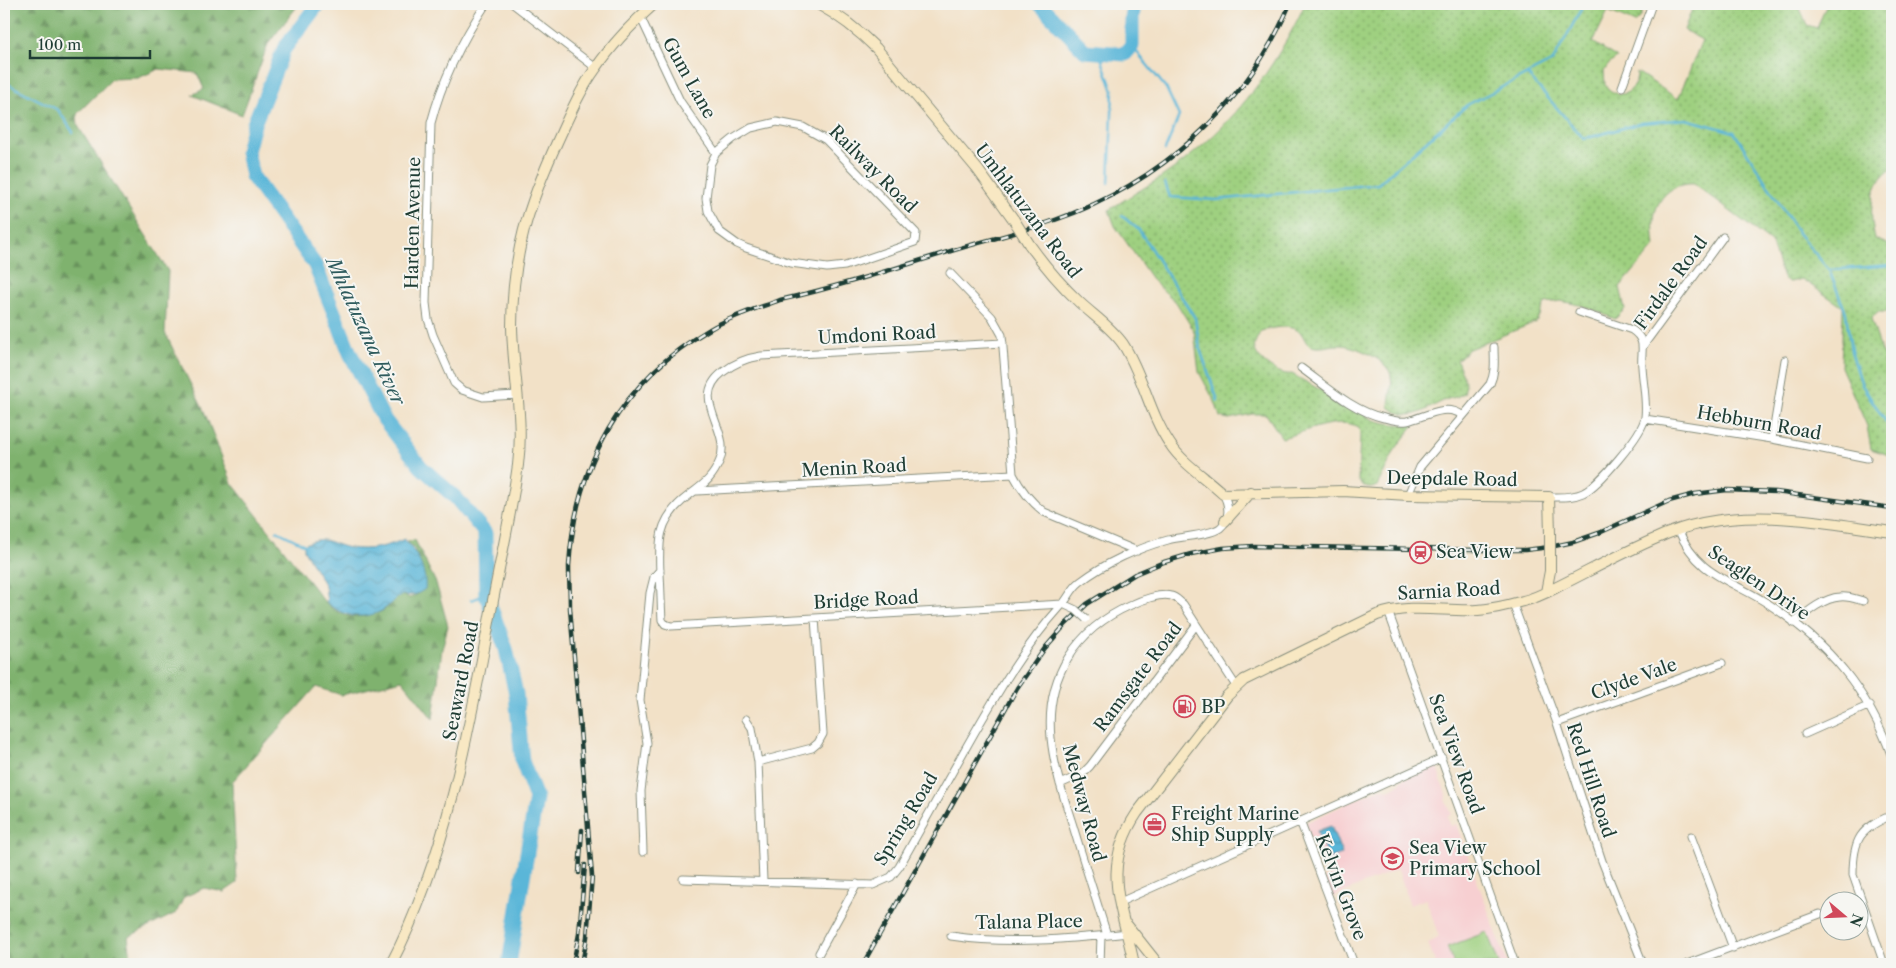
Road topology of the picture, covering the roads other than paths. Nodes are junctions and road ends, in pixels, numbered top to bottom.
1 (486, 4) edge
2 (513, 4) edge
3 (654, 4) edge
4 (818, 4) edge
5 (1652, 4) edge
6 (640, 16) junction
7 (596, 68) junction
8 (1622, 86) dead end
9 (716, 153) junction
10 (1723, 237) dead end
11 (950, 272) dead end
12 (1579, 312) dead end
13 (1003, 343) junction
14 (1643, 346) junction
15 (1494, 347) dead end
16 (1785, 360) dead end
17 (1301, 368) dead end
18 (517, 395) junction
19 (1462, 415) junction
20 (1645, 419) junction
21 (1772, 439) junction
22 (1867, 458) dead end
23 (1013, 474) junction
24 (697, 492) junction
25 (1251, 492) junction
26 (1222, 494) junction
27 (1408, 495) junction
28 (1549, 497) junction
29 (1225, 521) junction
30 (1678, 529) junction
31 (1892, 532) edge
32 (1137, 551) junction
33 (660, 570) junction
34 (1546, 592) junction
35 (1864, 601) dead end
36 (1063, 604) junction
37 (1513, 604) junction
38 (1388, 611) junction
39 (815, 618) junction
40 (1794, 623) junction
41 (1196, 625) junction
42 (1094, 627) junction
43 (1722, 663) dead end
44 (1236, 686) junction
45 (1870, 705) junction
46 (746, 719) dead end
47 (1557, 723) junction
48 (1805, 734) dead end
49 (1889, 740) edge
50 (1892, 757) edge
51 (1442, 758) junction
52 (758, 762) junction
53 (1060, 784) junction
54 (1892, 815) edge
55 (1300, 821) junction
56 (1691, 836) dead end
57 (643, 852) dead end
58 (683, 879) dead end
59 (763, 881) junction
60 (857, 884) junction
61 (1120, 902) junction
62 (1818, 915) edge
63 (1125, 922) junction
64 (1128, 933) junction
65 (951, 936) dead end
66 (1104, 936) junction
67 (1733, 948) junction
68 (819, 952) dead end
69 (391, 964) edge
70 (1100, 964) edge
71 (1134, 964) edge
72 (1158, 964) edge
73 (1354, 964) edge
74 (1515, 964) edge
75 (1643, 964) edge
76 (1687, 964) edge
77 (1884, 964) edge

1 - 18 street, Harden Avenue
2 - 7 street
3 - 6 street
4 - 26 street, Umhlatuzana Road, bridge
5 - 8 street
6 - 7 street
6 - 9 street, Gum Lane
7 - 18 street
9 - 9 street, Railway Road
10 - 14 street, Firdale Road
11 - 13 street
12 - 14 street, Firdale Road
13 - 23 street
13 - 24 street, Umdoni Road
14 - 20 street, Firdale Road
15 - 19 street
16 - 21 street
17 - 19 street
18 - 69 street, Seaward Road
19 - 27 street
20 - 21 street, Hebburn Road
20 - 28 street, Deepdale Road
21 - 22 street, Hebburn Road
23 - 24 street, Menin Road
23 - 32 street
24 - 33 street
25 - 26 street, Deepdale Road
25 - 27 street, Deepdale Road
25 - 29 street
26 - 29 street
27 - 28 street, Deepdale Road
28 - 34 street, bridge
29 - 32 street
30 - 31 street, Sarnia Road
30 - 34 street, Sarnia Road
30 - 40 street, Seaglen Drive
32 - 36 street
33 - 39 street, Bridge Road
33 - 57 street
34 - 37 street, Sarnia Road
35 - 40 street
36 - 39 street, Bridge Road
36 - 42 street, bridge
36 - 60 street, Spring Road
37 - 38 street, Sarnia Road
37 - 47 street, Red Hill Road
38 - 44 street, Sarnia Road
38 - 51 street, Sea View Road
39 - 52 street
40 - 45 street, Seaglen Drive
41 - 42 street, Medway Road
41 - 44 street, Medway Road
41 - 53 street, Ramsgate Road
42 - 53 street, Medway Road
43 - 47 street, Clyde Vale
44 - 61 street, Sarnia Road
45 - 48 street
45 - 49 street, Seaglen Drive
46 - 52 street
47 - 75 street, Red Hill Road
49 - 50 street, Seaglen Drive
51 - 55 street
51 - 74 street, Sea View Road
52 - 59 street
53 - 66 street, Medway Road
54 - 77 street
55 - 61 street
55 - 73 street, Kelvin Grove
56 - 67 street
58 - 59 street, Spring Road
59 - 60 street, Spring Road
60 - 68 street
61 - 63 street, Sarnia Road
62 - 67 street
63 - 64 street, Sarnia Road
63 - 72 street
64 - 66 street
64 - 71 street, Sarnia Road
65 - 66 street, Talana Place
66 - 70 street, Medway Road
67 - 76 street

